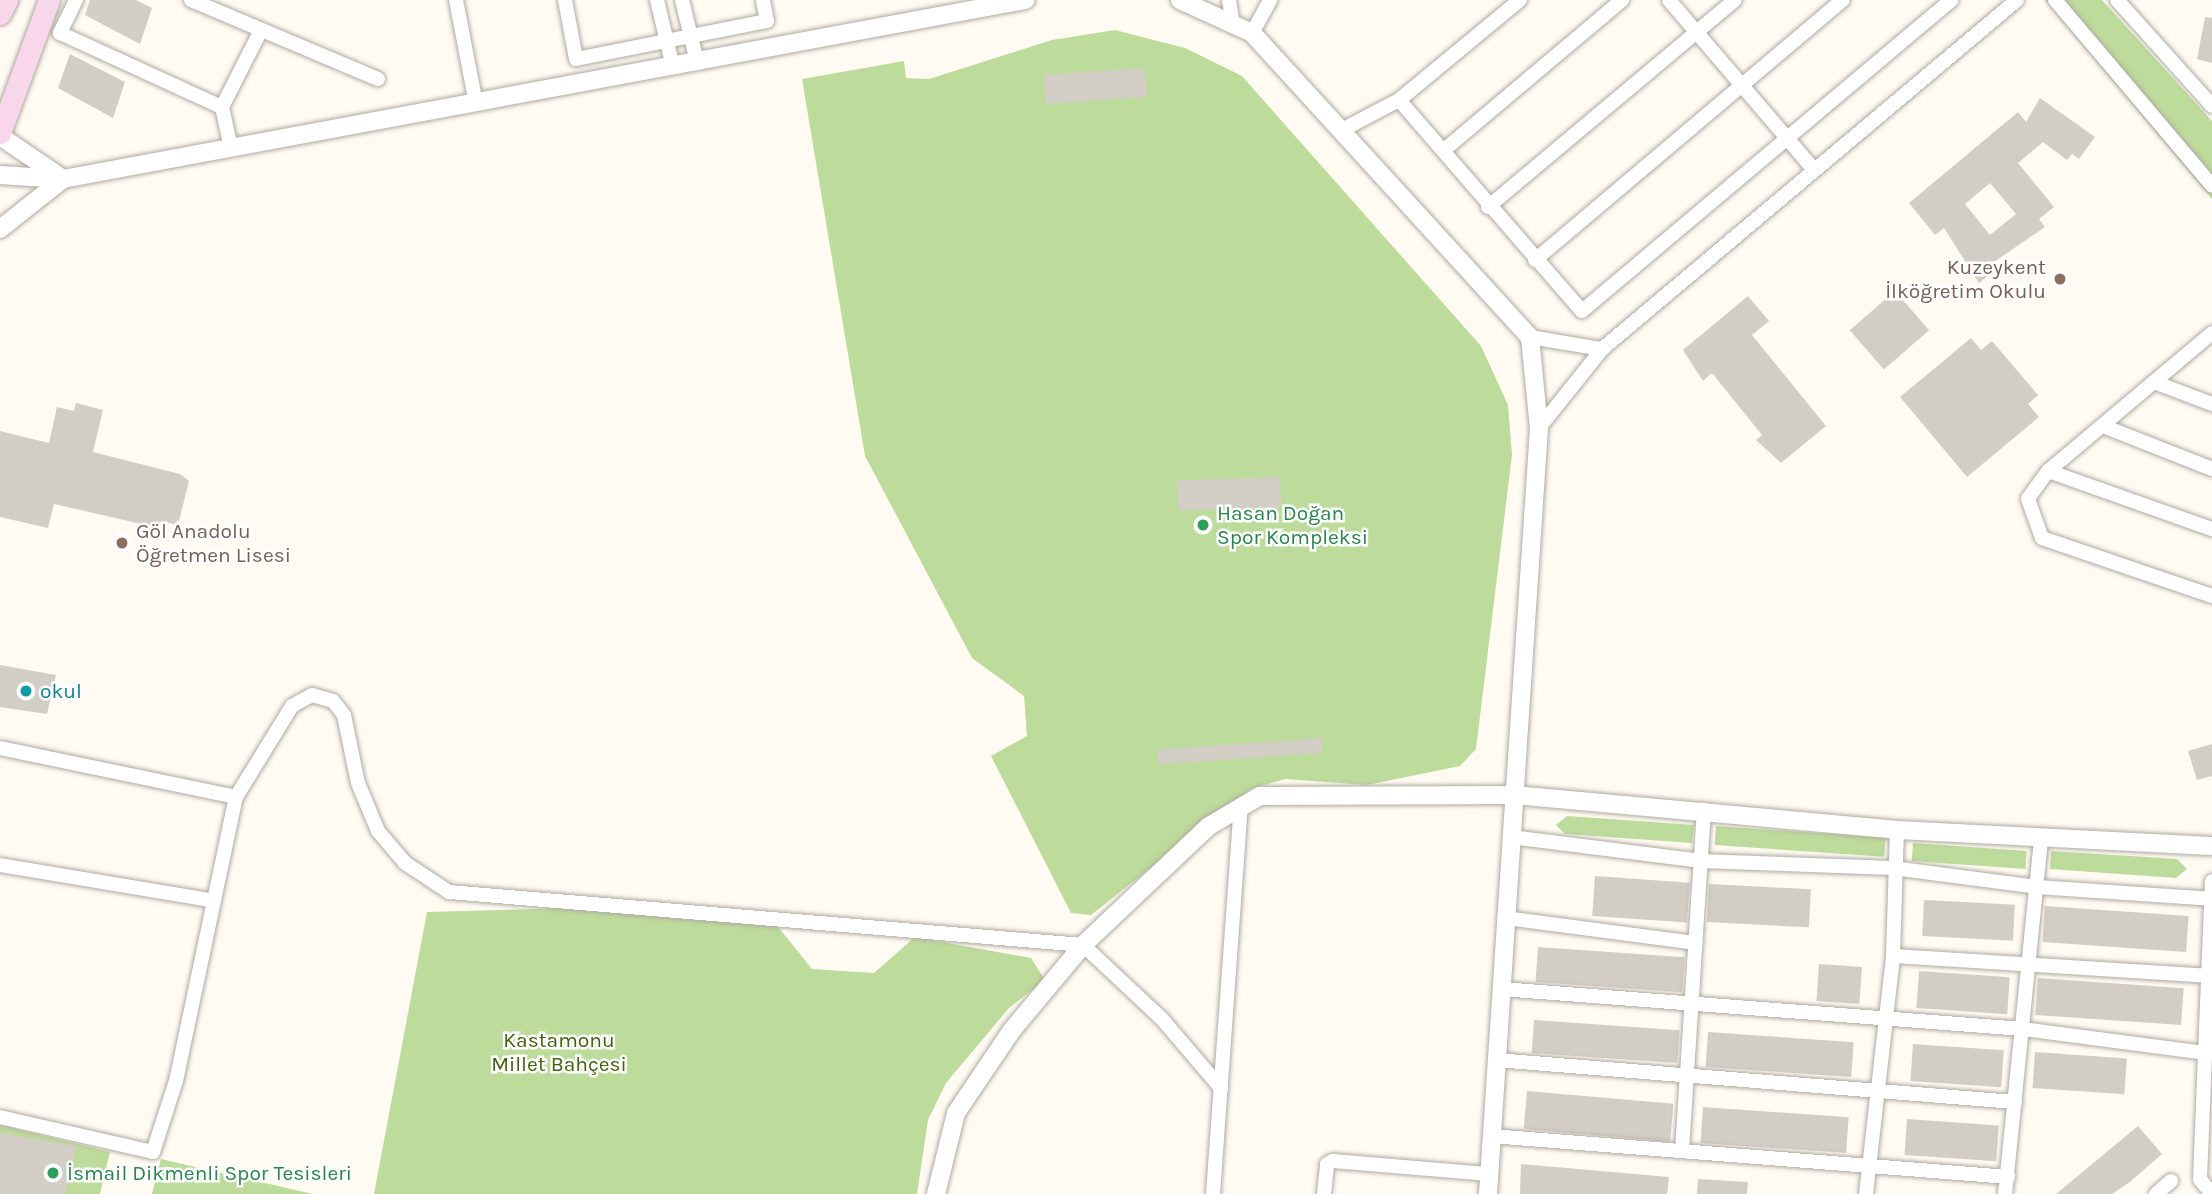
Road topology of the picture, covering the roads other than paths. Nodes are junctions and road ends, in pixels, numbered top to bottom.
1 (7, 0) edge
2 (49, 0) edge
3 (76, 0) edge
4 (191, 0) edge
5 (456, 0) edge
6 (565, 0) edge
7 (657, 0) edge
8 (682, 0) edge
9 (763, 0) edge
10 (1025, 0) edge
11 (1180, 0) edge
12 (1229, 0) edge
13 (1270, 0) edge
14 (1520, 0) edge
15 (1622, 0) edge
16 (1669, 0) edge
17 (1735, 0) edge
18 (1843, 0) edge
19 (1951, 0) edge
20 (2017, 0) edge
21 (2055, 0) edge
22 (2117, 0) edge
23 (0, 14) edge
24 (1233, 24) junction
25 (1252, 33) junction
26 (1696, 33) junction
27 (259, 34) junction
28 (688, 36) junction
29 (666, 41) junction
30 (697, 62) junction
31 (673, 67) junction
32 (378, 79) dead end
33 (1742, 85) junction
34 (1399, 100) junction
35 (476, 104) junction
36 (2212, 106) edge
37 (222, 107) junction
38 (1342, 130) junction
39 (0, 134) edge
40 (1791, 135) junction
41 (231, 148) junction
42 (1444, 150) junction
43 (1814, 170) junction
44 (0, 175) edge
45 (62, 179) junction
46 (2212, 186) edge
47 (1488, 207) junction
48 (0, 229) edge
49 (1535, 260) junction
50 (2212, 333) edge
51 (1531, 337) junction
52 (1602, 349) junction
53 (2154, 382) junction
54 (2212, 404) edge
55 (2103, 426) junction
56 (1539, 428) junction
57 (2212, 469) edge
58 (2048, 471) junction
59 (2212, 528) edge
60 (2212, 596) edge
61 (0, 748) edge
62 (1514, 795) junction
63 (236, 797) junction
64 (1241, 805) junction
65 (1704, 810) junction
66 (1897, 830) junction
67 (1511, 836) junction
68 (2041, 838) junction
69 (2212, 846) edge
70 (1701, 861) junction
71 (0, 865) edge
72 (1893, 868) junction
73 (2212, 881) edge
74 (2037, 887) junction
75 (2211, 899) edge
76 (214, 901) junction
77 (1506, 918) junction
78 (1695, 943) junction
79 (1083, 945) junction
80 (1893, 956) junction
81 (2030, 965) junction
82 (2208, 976) junction
83 (1501, 989) junction
84 (1691, 1000) junction
85 (1886, 1018) junction
86 (2023, 1029) junction
87 (2205, 1053) junction
88 (1496, 1060) junction
89 (1686, 1073) junction
90 (1221, 1088) junction
91 (1875, 1091) junction
92 (2015, 1102) junction
93 (0, 1117) edge
94 (1491, 1136) junction
95 (1682, 1150) junction
96 (1869, 1165) junction
97 (1489, 1174) junction
98 (2008, 1177) junction
99 (2171, 1181) dead end
100 (936, 1194) edge
101 (1213, 1194) edge
102 (1324, 1194) edge
103 (1488, 1194) edge
104 (1866, 1194) edge
105 (2005, 1194) edge
106 (2156, 1194) edge
107 (2212, 1194) edge

1 - 23 main road
2 - 39 main road
3 - 37 street
4 - 27 street
5 - 35 street
6 - 29 street
7 - 29 street
8 - 28 street
9 - 28 street
10 - 30 street
11 - 24 street
12 - 24 street
13 - 25 street
14 - 34 street
15 - 42 street
16 - 26 street
17 - 26 street
18 - 33 street
19 - 40 street
20 - 43 street
21 - 46 street
22 - 36 street
24 - 25 street
25 - 38 street
26 - 33 street
26 - 47 street
27 - 32 street
27 - 37 street
28 - 29 street
28 - 30 street
29 - 31 street
30 - 31 street
31 - 35 street
33 - 40 street
33 - 49 street
34 - 38 street
34 - 42 street
35 - 41 street
37 - 41 street
38 - 51 street
39 - 45 street
40 - 43 street
40 - 49 street
41 - 45 street
42 - 47 street
43 - 52 street
44 - 45 street
45 - 48 street
47 - 49 street
50 - 53 street
51 - 52 street
51 - 56 street
52 - 56 street
53 - 54 street
53 - 55 street
55 - 57 street
55 - 58 street
56 - 62 street
58 - 59 street
58 - 60 street
61 - 63 street
62 - 64 street
62 - 65 street
62 - 67 street
63 - 76 street
63 - 79 street
64 - 79 street
64 - 90 street
65 - 66 street
65 - 70 street
66 - 68 street
66 - 72 street
67 - 70 street
67 - 77 street
68 - 69 street
68 - 74 street
70 - 72 street
70 - 78 street
71 - 76 street
72 - 74 street
72 - 80 street
73 - 75 street
74 - 75 street
74 - 81 street
75 - 82 street
76 - 93 street
77 - 78 street
77 - 83 street
78 - 84 street
79 - 90 street
79 - 100 street
80 - 81 street
80 - 85 street
81 - 82 street
81 - 86 street
82 - 87 street
83 - 84 street
83 - 88 street
84 - 85 street
84 - 89 street
85 - 86 street
85 - 91 street
86 - 87 street
86 - 92 street
87 - 107 street
88 - 89 street
88 - 94 street
89 - 91 street
89 - 95 street
90 - 101 street
91 - 92 street
91 - 96 street
92 - 98 street
94 - 95 street
94 - 97 street
95 - 96 street
96 - 98 street
96 - 104 street
97 - 102 street
97 - 103 street
98 - 105 street
99 - 106 street

